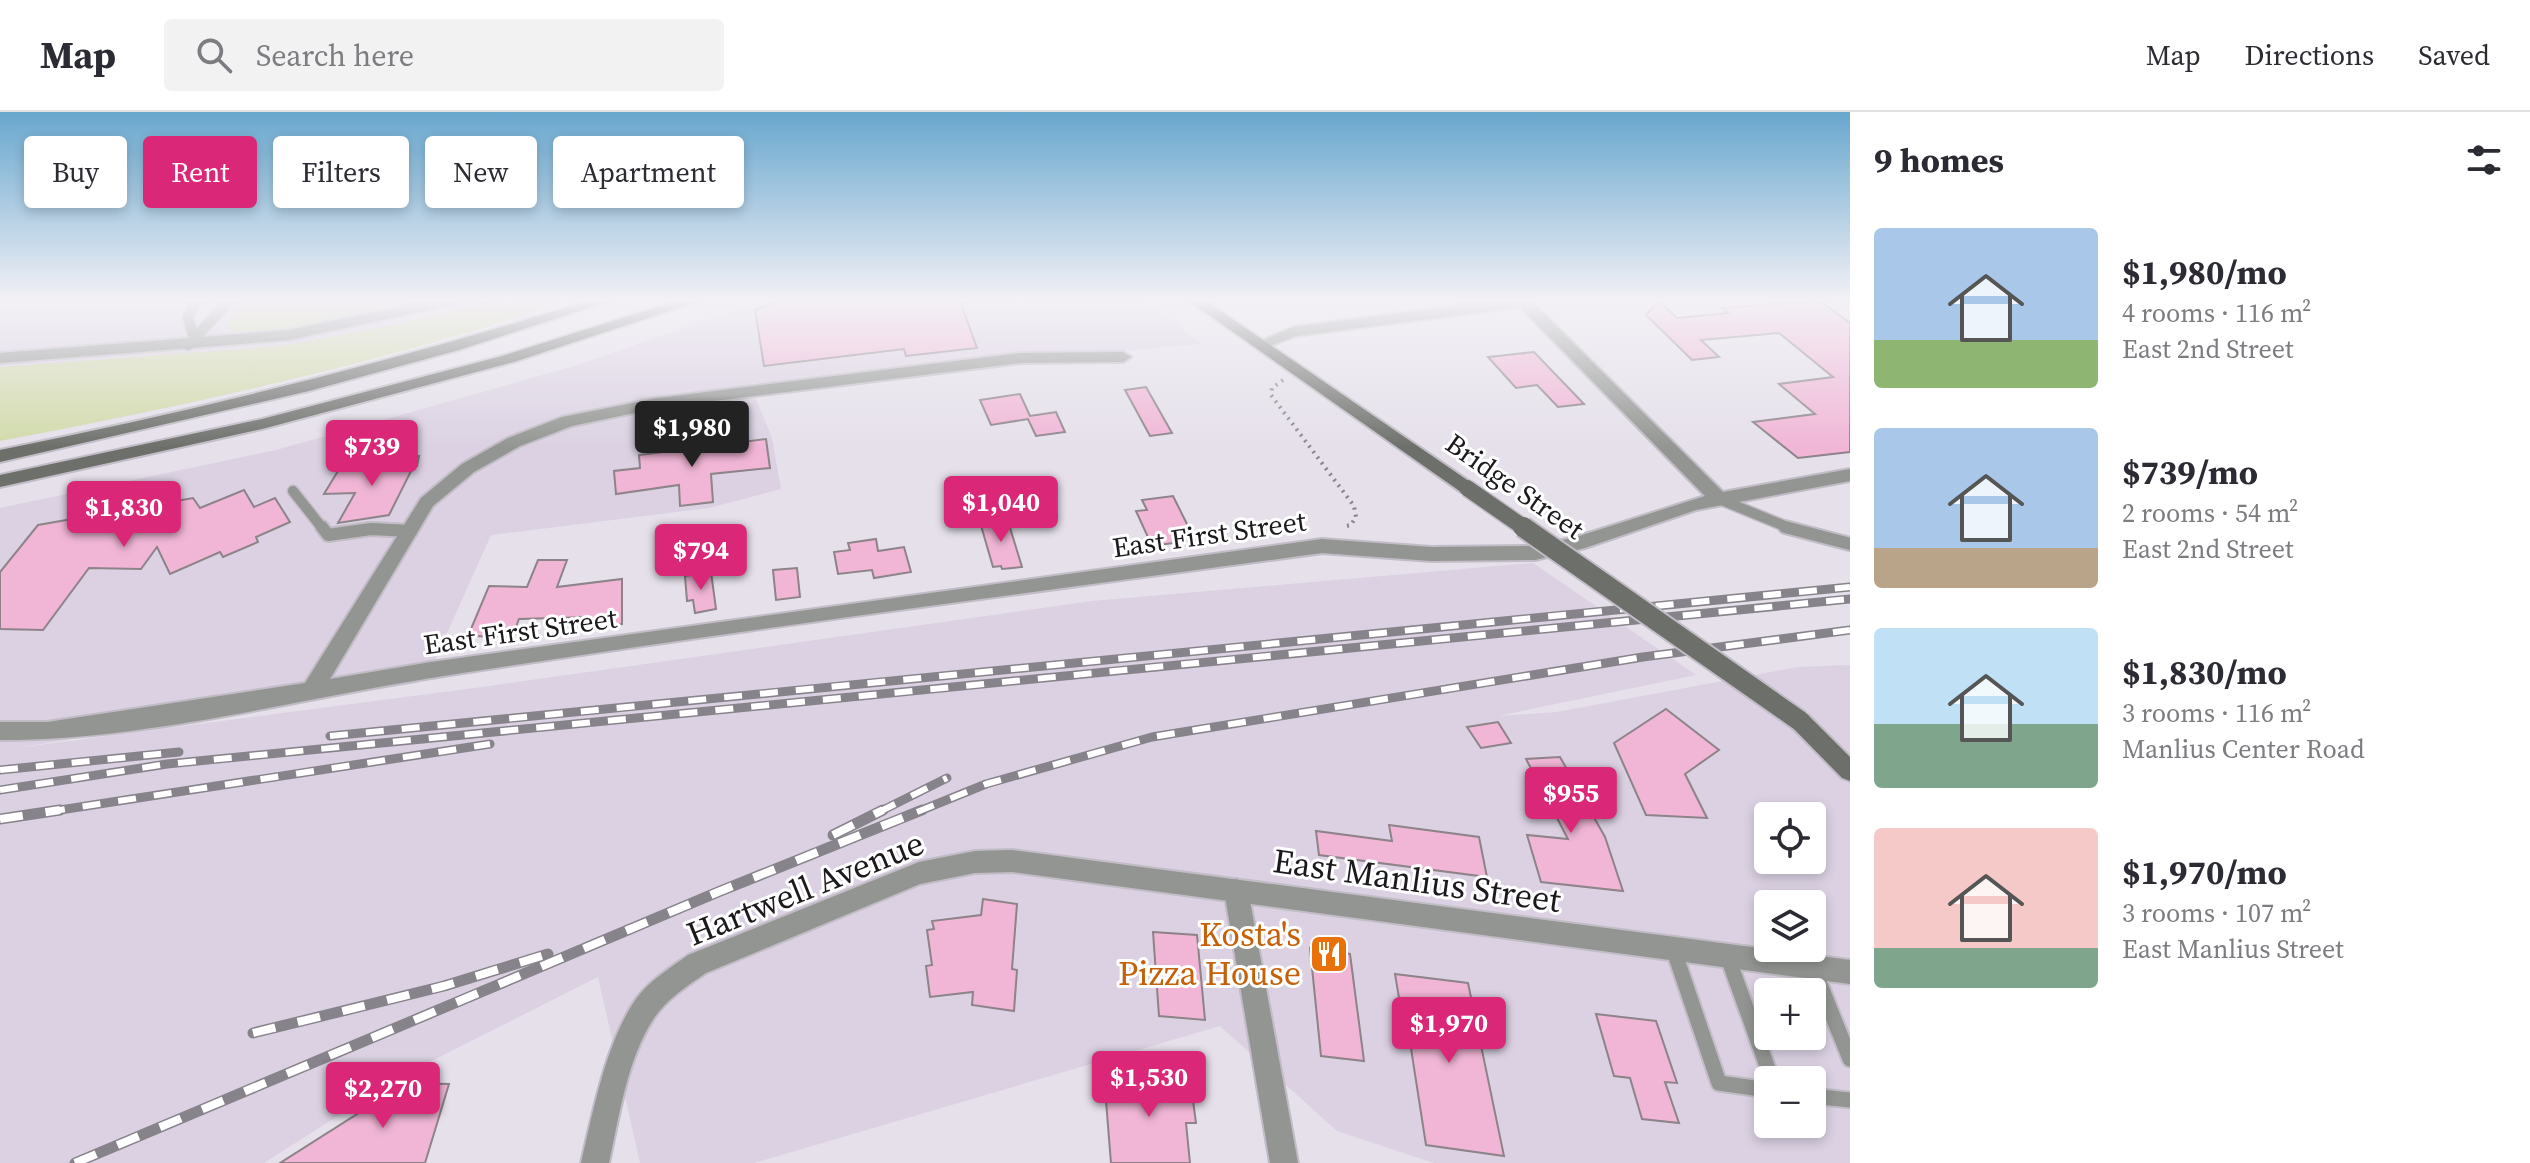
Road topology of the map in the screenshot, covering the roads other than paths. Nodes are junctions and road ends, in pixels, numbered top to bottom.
1 (84, 350) edge
2 (445, 350) edge
3 (538, 350) edge
4 (1268, 350) edge
5 (1573, 350) edge
6 (1123, 357) dead end
7 (0, 358) edge
8 (0, 456) edge
9 (1850, 475) edge
10 (0, 481) edge
11 (293, 491) dead end
12 (1719, 499) junction
13 (411, 531) junction
14 (1850, 544) edge
15 (311, 692) junction
16 (1800, 721) junction
17 (0, 731) edge
18 (1850, 751) edge
19 (1850, 758) edge
20 (1850, 771) edge
21 (975, 862) joint
22 (1236, 890) junction
23 (1673, 948) junction
24 (1726, 955) junction
25 (1813, 967) junction
26 (1850, 972) edge
27 (1850, 1059) edge
28 (1767, 1066) edge
29 (1754, 1088) edge
30 (1826, 1097) edge
31 (1850, 1100) edge
32 (595, 1163) edge
33 (1284, 1163) edge

1 - 7 street
2 - 8 main road
3 - 10 main road
4 - 16 main road, Bridge Street, bridge
5 - 12 street
6 - 13 street
9 - 12 street, East First Street
11 - 13 lane
12 - 14 lane
12 - 15 street, East First Street
13 - 15 street
15 - 17 street, East First Street
16 - 18 main road, Bridge Street
16 - 19 main road, Bridge Street
16 - 20 main road
21 - 22 street, East Manlius Street
21 - 32 street, Hartwell Avenue
22 - 23 street, East Manlius Street
22 - 33 street
23 - 24 street, East Manlius Street
23 - 29 lane
24 - 25 street, East Manlius Street
24 - 28 lane
25 - 26 street, East Manlius Street
25 - 27 lane
30 - 31 lane

